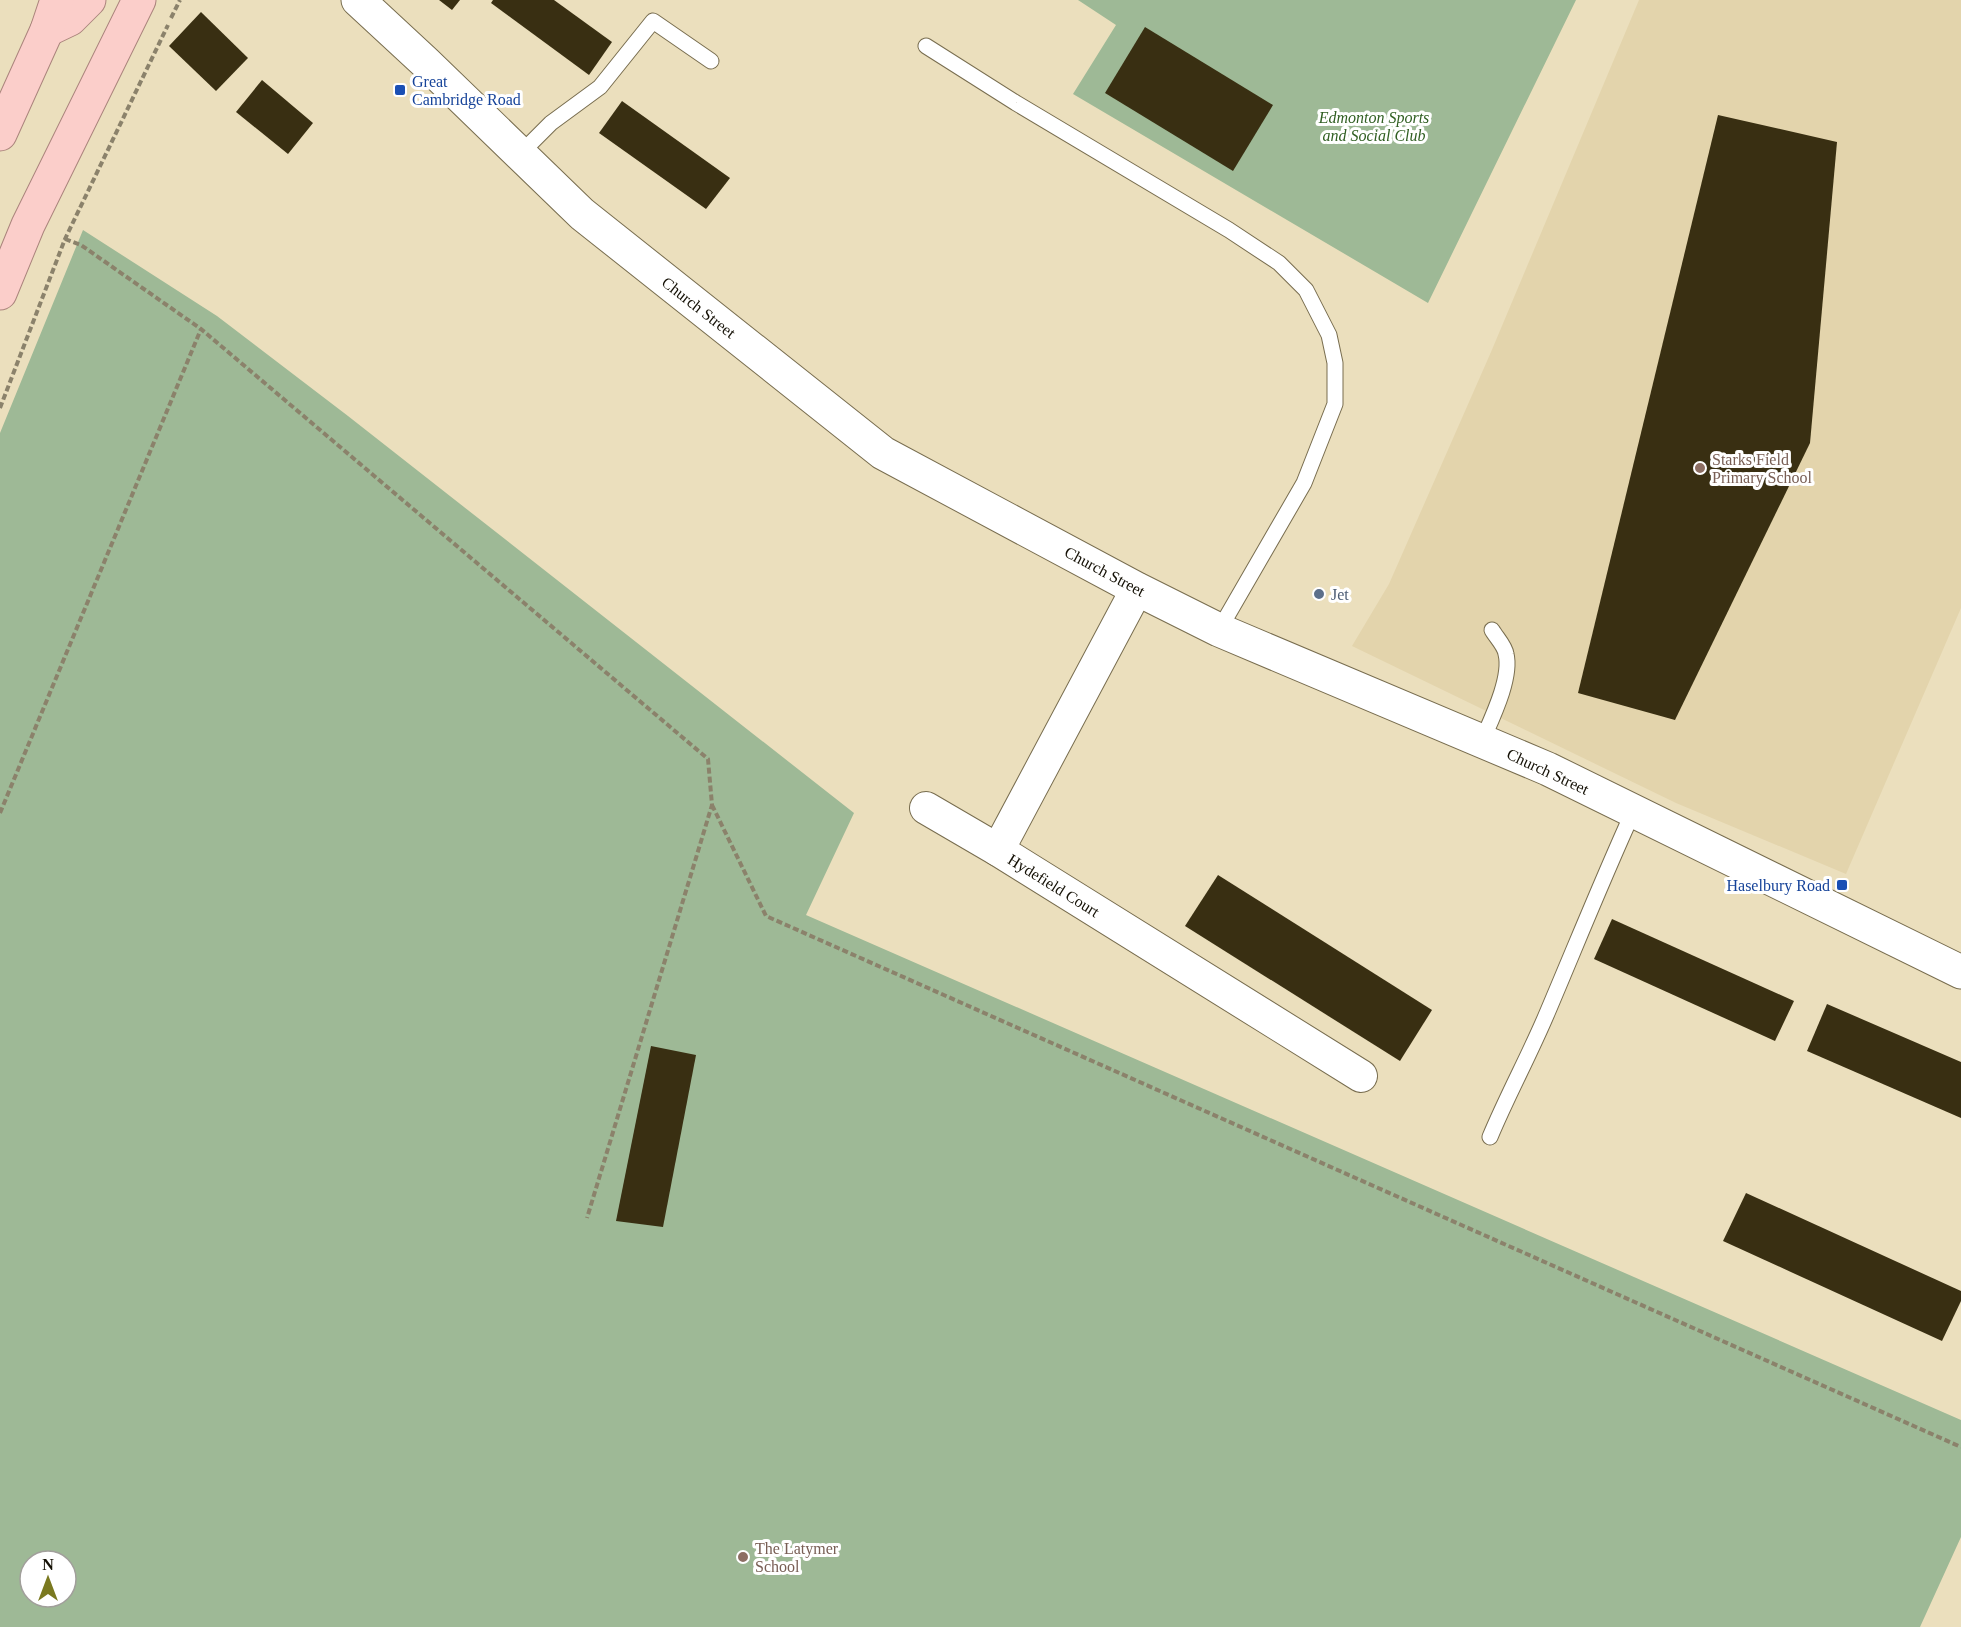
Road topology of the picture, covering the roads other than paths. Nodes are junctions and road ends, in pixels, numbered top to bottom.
1 (89, 0) edge
2 (139, 0) edge
3 (358, 0) edge
4 (52, 15) edge
5 (926, 46) dead end
6 (711, 61) dead end
7 (0, 134) edge
8 (519, 155) junction
9 (0, 293) edge
10 (1137, 589) junction
11 (1220, 630) junction
12 (1492, 630) dead end
13 (1482, 741) junction
14 (926, 808) dead end
15 (1633, 812) junction
16 (998, 850) junction
17 (1961, 972) edge
18 (1361, 1076) dead end
19 (1490, 1137) dead end

1 - 4 highway
2 - 9 highway
3 - 8 main road, Church Street
4 - 7 highway
5 - 11 lane
6 - 8 lane
8 - 10 main road, Church Street
10 - 11 main road, Church Street
10 - 16 street, Hydefield Court
11 - 13 main road, Church Street
12 - 13 lane
13 - 15 main road, Church Street
14 - 16 street
15 - 17 main road, Church Street
15 - 19 lane
16 - 18 street, Hydefield Court

